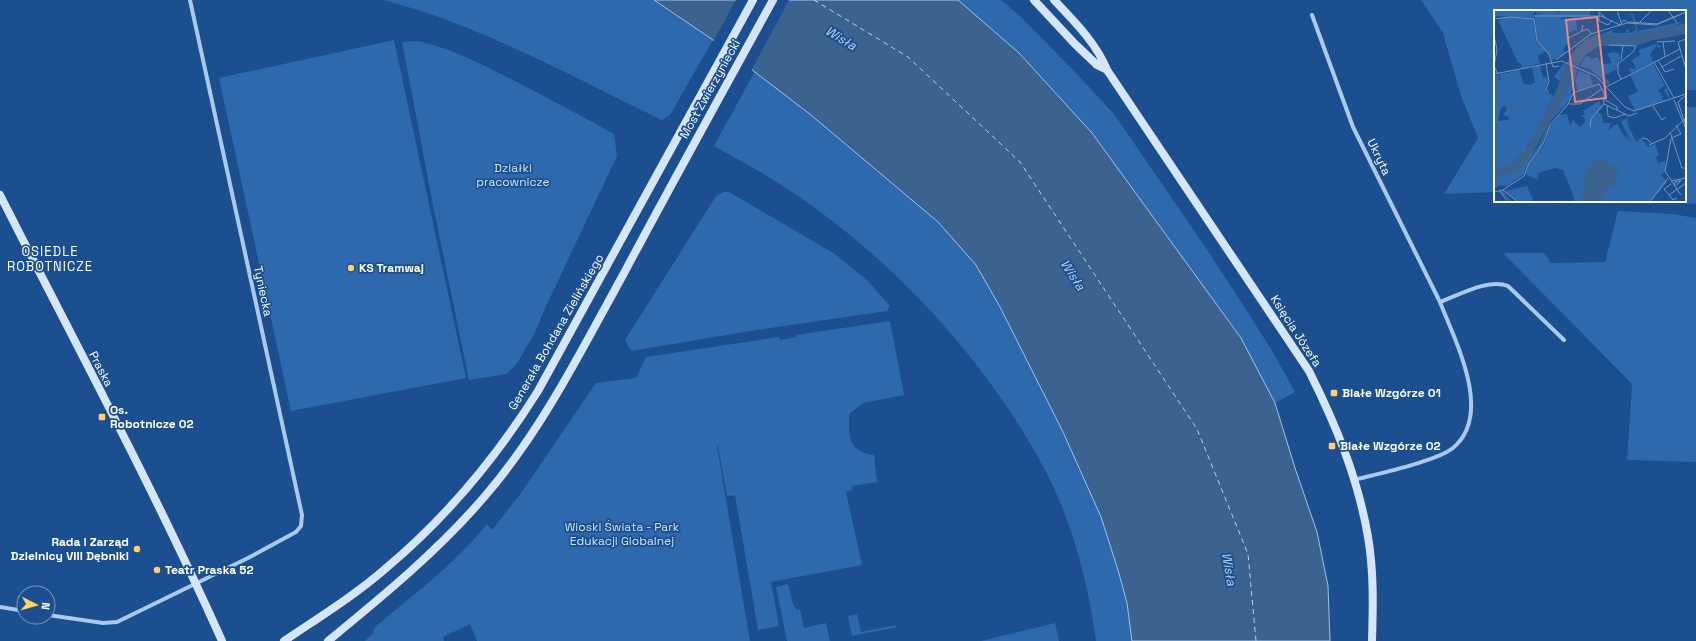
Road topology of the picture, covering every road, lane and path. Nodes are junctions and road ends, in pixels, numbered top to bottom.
1 (190, 0) edge
2 (753, 0) edge
3 (773, 0) edge
4 (1034, 0) edge
5 (1054, 0) edge
6 (1312, 15) dead end
7 (1107, 70) junction
8 (654, 181) joint
9 (0, 195) edge
10 (1440, 302) junction
11 (1564, 340) dead end
12 (1354, 480) junction
13 (196, 583) junction
14 (0, 607) edge
15 (16, 610) edge
16 (56, 616) edge
17 (222, 641) edge
18 (284, 641) edge
19 (328, 641) edge
20 (1372, 641) edge

1 - 13 street, Tyniecka
2 - 8 main road, Most Zwierzyniecki
3 - 19 main road, Most Zwierzyniecki
4 - 7 main road, Księcia Józefa
5 - 7 main road, Księcia Józefa
6 - 10 street, Ukryta
7 - 12 main road, Księcia Józefa
8 - 18 main road, Generała Bohdana Zielińskiego
9 - 13 main road, Praska
10 - 11 street
10 - 12 street, Ukryta
12 - 20 main road, Księcia Józefa
13 - 16 street
13 - 17 main road, Praska
14 - 15 street

